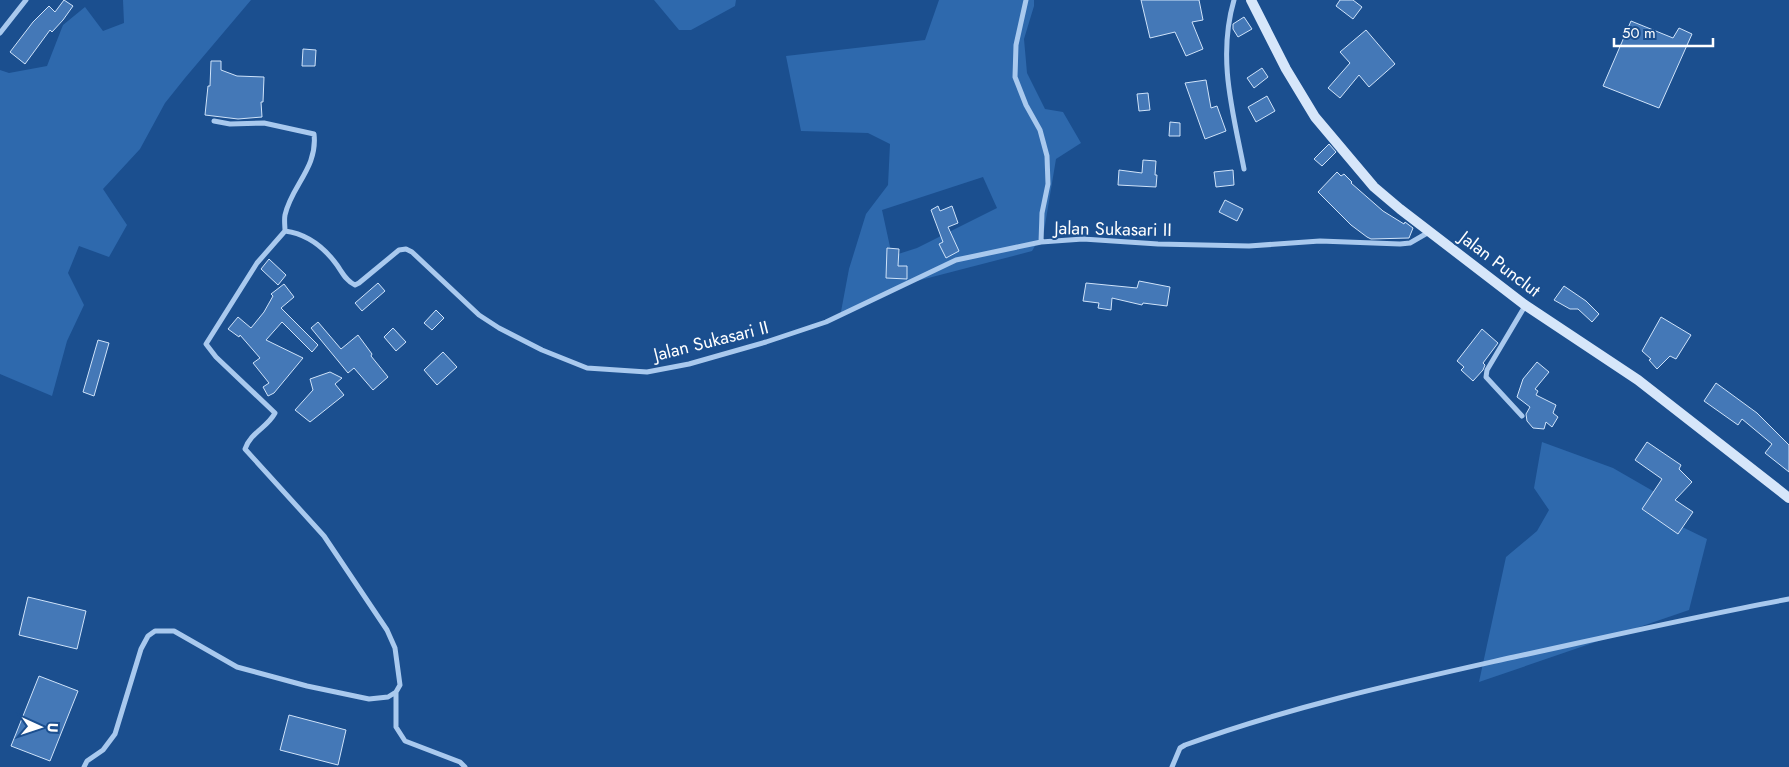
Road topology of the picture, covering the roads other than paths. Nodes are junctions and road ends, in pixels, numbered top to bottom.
1 (26, 0) edge
2 (1026, 0) edge
3 (1234, 0) edge
4 (1250, 0) edge
5 (0, 33) edge
6 (214, 120) dead end
7 (1244, 170) dead end
8 (285, 231) junction
9 (1430, 232) junction
10 (1041, 242) junction
11 (1525, 305) junction
12 (1522, 416) dead end
13 (1789, 498) edge
14 (1789, 599) edge
15 (396, 692) junction
16 (84, 767) edge
17 (465, 767) edge
18 (1172, 767) edge

1 - 5 street
2 - 10 street
3 - 7 street
4 - 9 main road, Jalan Punclut
6 - 8 street
8 - 10 street, Jalan Sukasari II
8 - 15 street
9 - 10 street, Jalan Sukasari II
9 - 11 main road, Jalan Punclut
11 - 12 street
11 - 13 main road, Jalan Punclut
14 - 18 street
15 - 16 street
15 - 17 street

